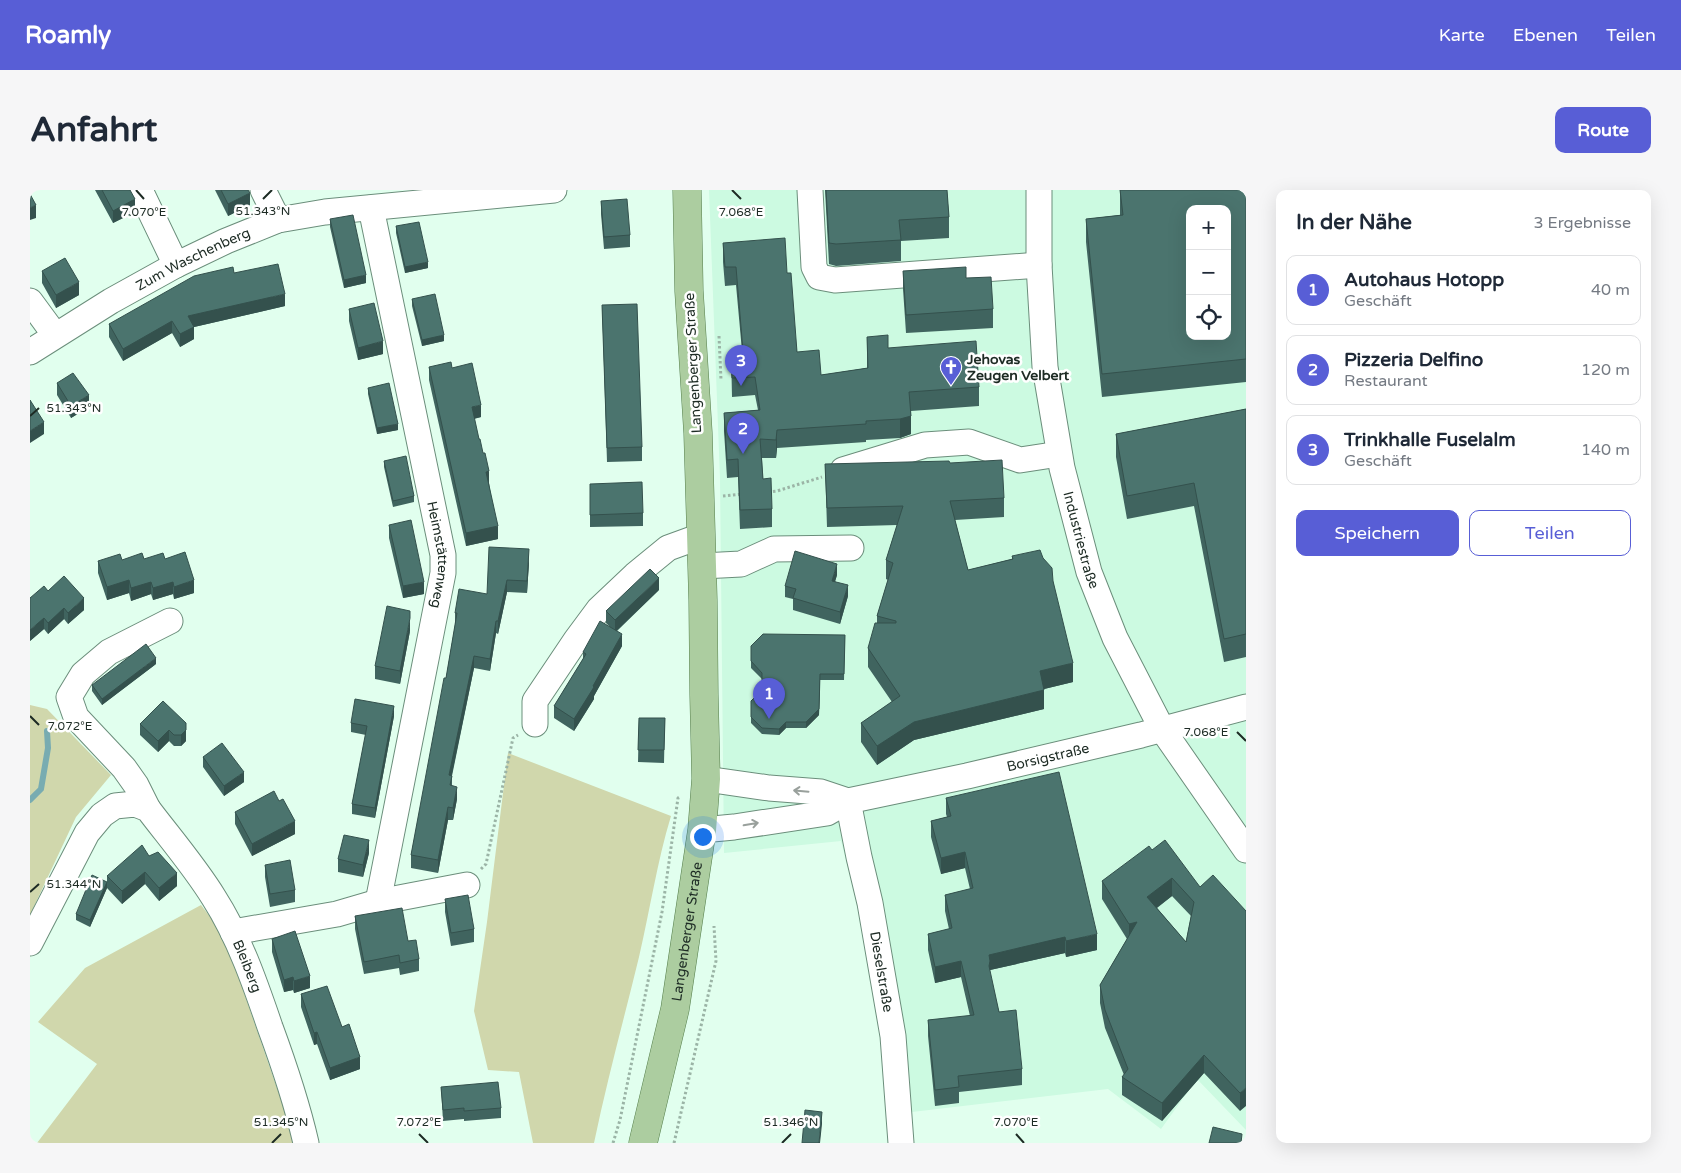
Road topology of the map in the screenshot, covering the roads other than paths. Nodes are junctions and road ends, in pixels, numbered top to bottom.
1 (140, 190) edge
2 (263, 190) edge
3 (554, 190) edge
4 (684, 190) edge
5 (810, 190) edge
6 (1039, 190) edge
7 (491, 194) edge
8 (371, 208) junction
9 (278, 220) junction
10 (176, 265) junction
11 (1039, 265) junction
12 (30, 301) edge
13 (55, 335) junction
14 (30, 352) edge
15 (1059, 454) junction
16 (842, 470) edge
17 (701, 536) junction
18 (851, 548) dead end
19 (702, 566) junction
20 (170, 621) dead end
21 (1246, 707) edge
22 (535, 724) road end
23 (1162, 729) junction
24 (706, 779) junction
25 (848, 801) junction
26 (148, 809) junction
27 (702, 830) junction
28 (1246, 850) edge
29 (467, 885) road end
30 (378, 902) junction
31 (233, 932) junction
32 (30, 943) edge
33 (306, 1143) edge
34 (643, 1143) edge
35 (901, 1143) edge

1 - 10 street
2 - 9 street
3 - 7 street, Zum Waschenberg
4 - 17 main road, Langenberger Straße
5 - 11 street
6 - 11 street, Industriestraße
7 - 8 street, Zum Waschenberg
8 - 9 street, Zum Waschenberg
8 - 30 street, Heimstättenweg
9 - 10 street, Zum Waschenberg
10 - 13 street, Zum Waschenberg
11 - 15 street, Industriestraße
12 - 13 street
13 - 14 street, Zum Waschenberg
15 - 16 street
15 - 23 street, Industriestraße
17 - 19 main road, Langenberger Straße
17 - 22 street
18 - 19 street
19 - 24 main road, Langenberger Straße
20 - 26 street, Bleiberg
21 - 23 street, Borsigstraße
23 - 25 street, Borsigstraße
23 - 28 street, Industriestraße
25 -> 24 street
24 - 27 main road, Langenberger Straße
27 -> 25 street, Borsigstraße
25 - 35 street, Dieselstraße
26 - 31 street, Bleiberg
26 - 32 street
27 - 34 main road, Langenberger Straße
29 - 30 street
30 - 31 street
31 - 33 street, Bleiberg

